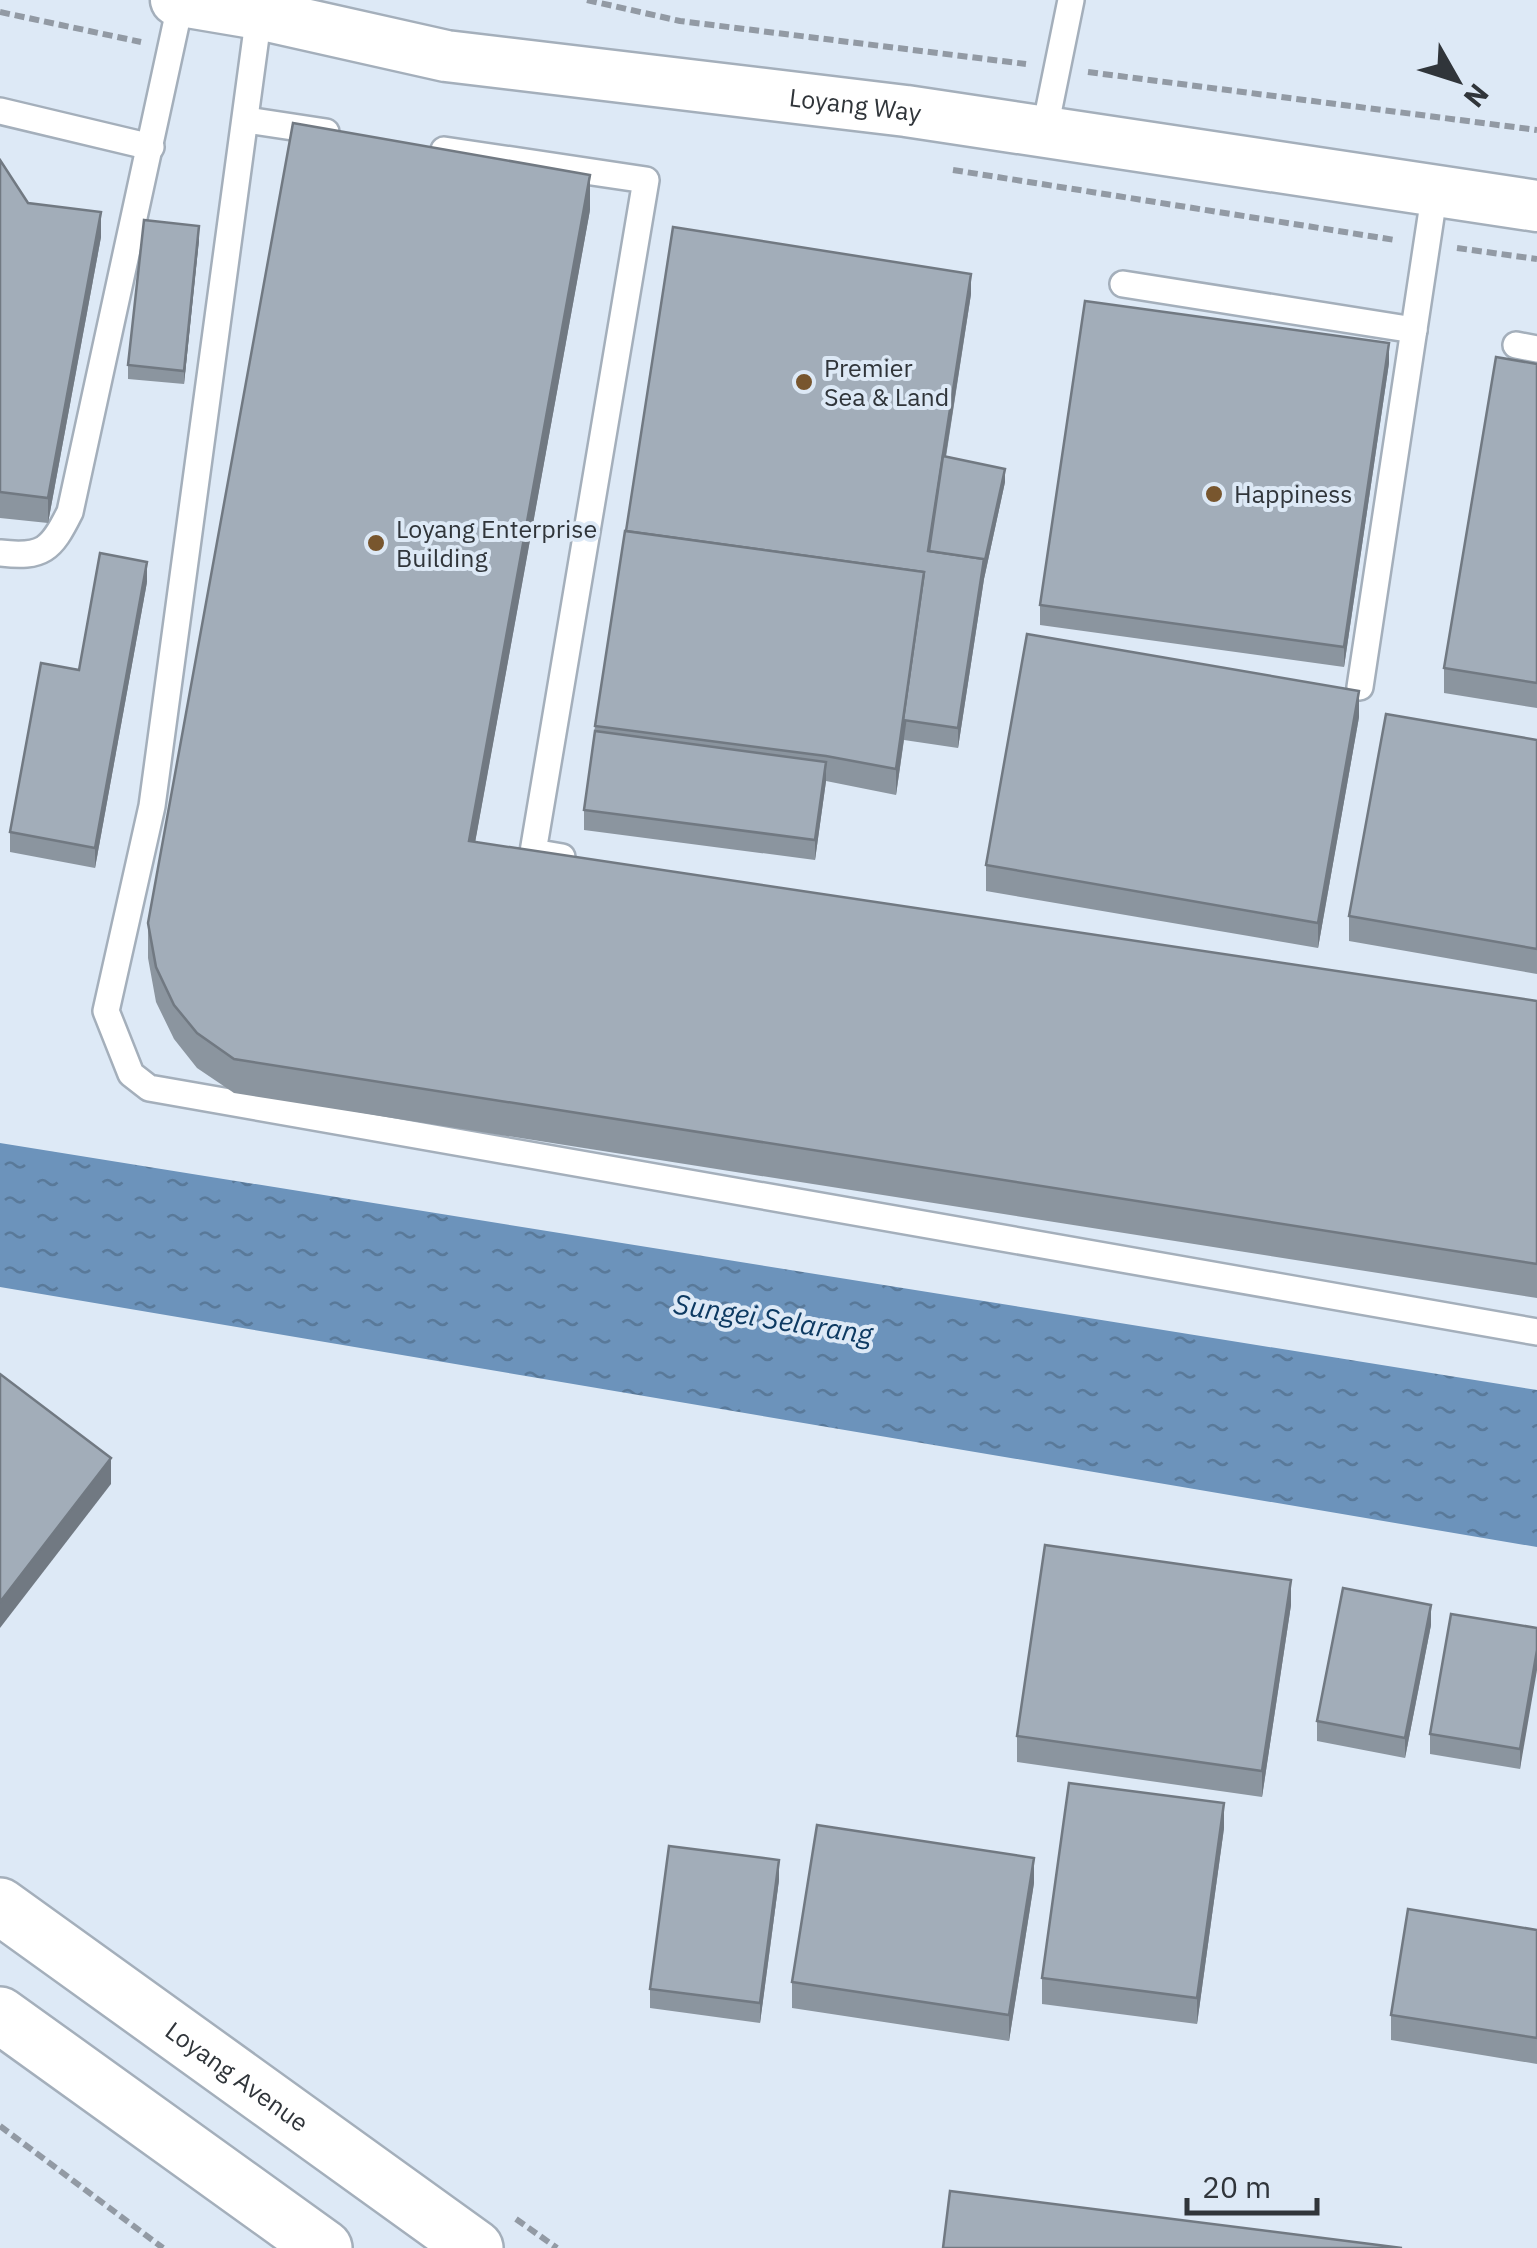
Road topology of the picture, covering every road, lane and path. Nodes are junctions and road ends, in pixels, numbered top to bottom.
1 (178, 0) edge
2 (587, 0) edge
3 (1071, 0) edge
4 (0, 12) edge
5 (259, 14) junction
6 (171, 48) junction
7 (1056, 68) junction
8 (0, 110) edge
9 (246, 120) junction
10 (1537, 130) edge
11 (1044, 133) junction
12 (341, 135) edge
13 (151, 146) junction
14 (418, 146) edge
15 (1435, 190) junction
16 (1537, 206) edge
17 (1122, 284) dead end
18 (1414, 330) junction
19 (0, 554) edge
20 (1360, 687) edge
21 (592, 862) edge
22 (1537, 1332) edge
23 (0, 1906) edge
24 (0, 2015) edge
25 (0, 2126) edge
26 (163, 2248) edge
27 (324, 2248) edge
28 (475, 2248) edge

1 - 5 street, Loyang Way
1 - 6 lane
2 - 7 path
3 - 7 lane
4 - 6 path
5 - 9 lane
5 - 11 street, Loyang Way
6 - 13 lane
7 - 10 path
7 - 11 lane
8 - 13 lane
9 - 12 lane
9 - 22 lane
11 - 15 street, Loyang Way
13 - 19 lane
14 - 21 lane
15 - 16 street, Loyang Way
15 - 18 lane
17 - 18 lane
18 - 20 lane
23 - 28 main road, Loyang Avenue
24 - 27 main road
25 - 26 path

